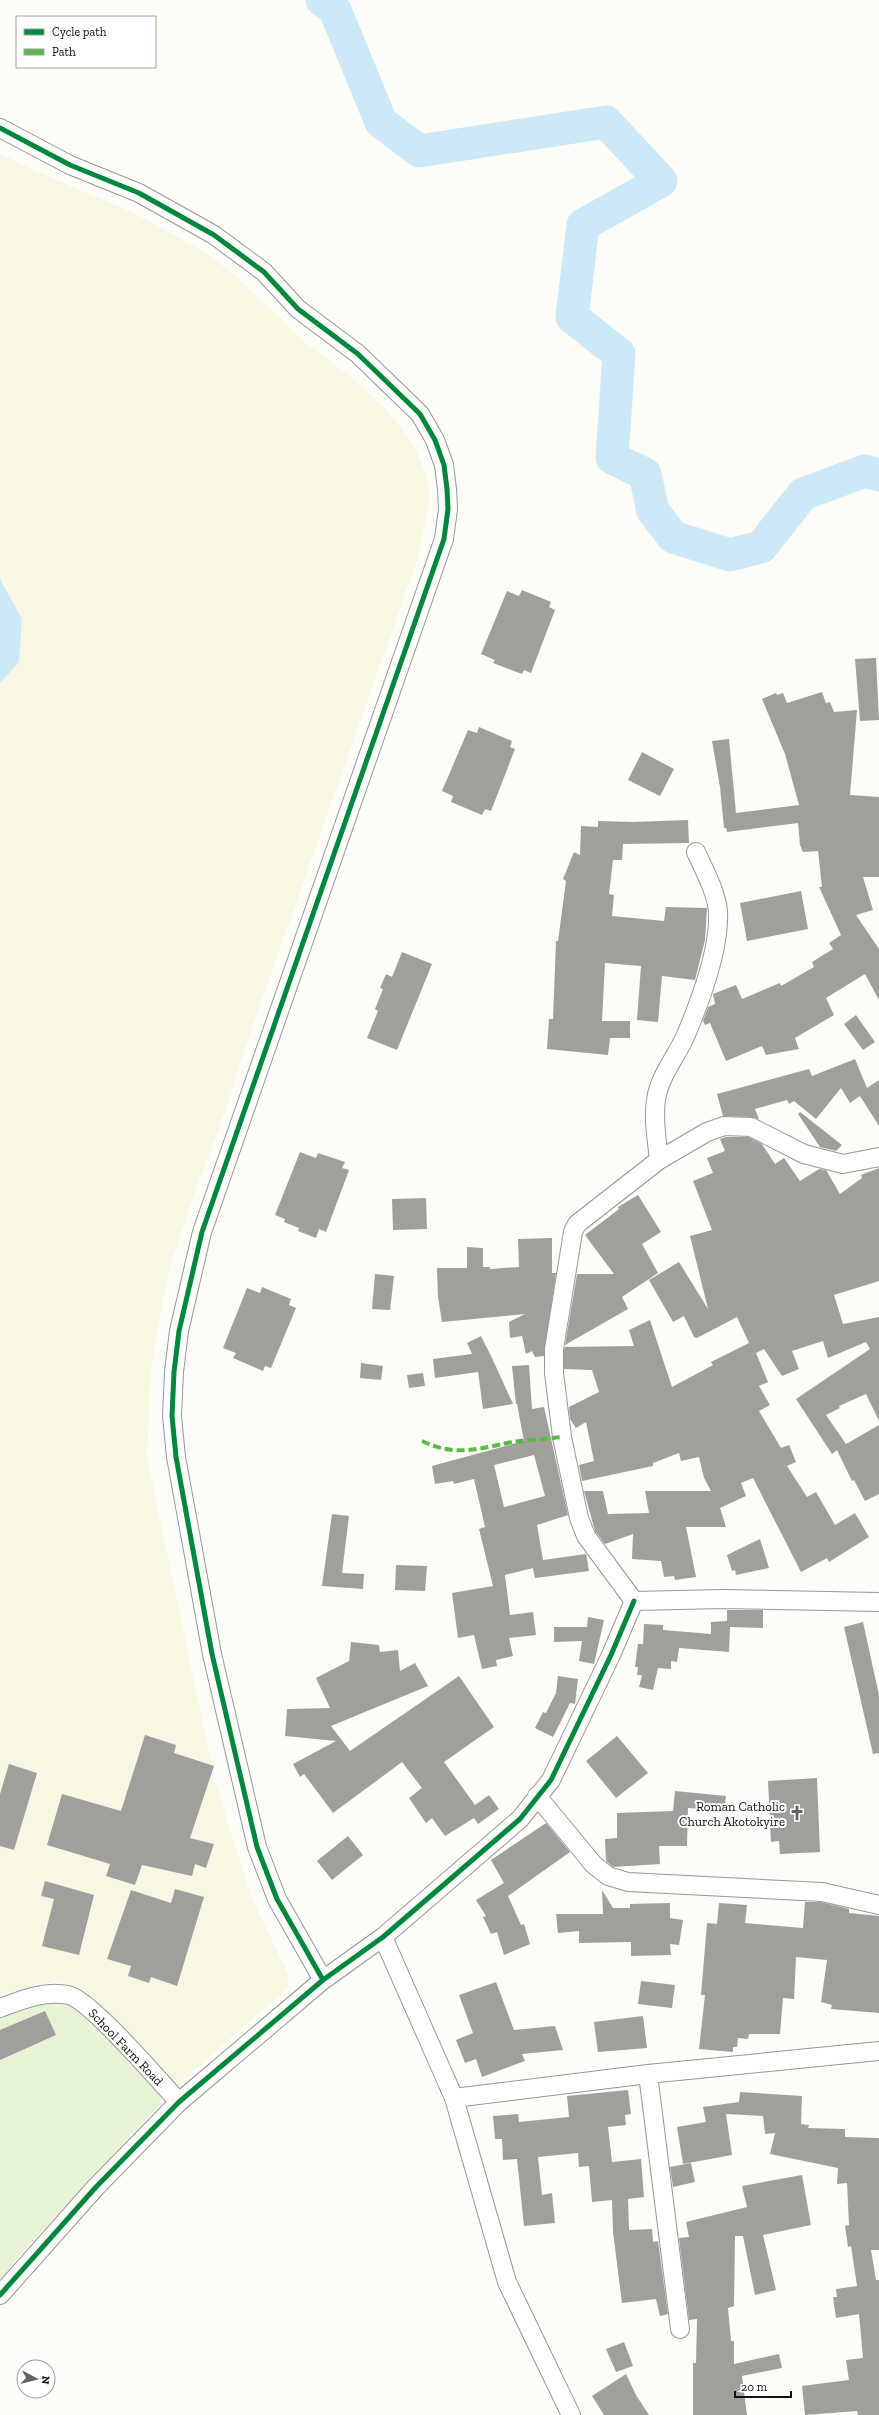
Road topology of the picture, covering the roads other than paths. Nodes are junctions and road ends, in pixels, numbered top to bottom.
1 (0, 128) edge
2 (696, 852) dead end
3 (879, 1157) edge
4 (659, 1160) junction
5 (634, 1601) junction
6 (879, 1602) edge
7 (537, 1796) junction
8 (879, 1905) edge
9 (383, 1937) junction
10 (323, 1980) junction
11 (0, 2008) edge
12 (879, 2051) edge
13 (648, 2074) junction
14 (454, 2098) junction
15 (179, 2102) junction
16 (0, 2295) edge
17 (680, 2329) dead end
18 (571, 2415) edge

1 - 10 street
2 - 4 street
3 - 4 street
4 - 5 street
5 - 6 street
5 - 7 street
7 - 8 street
7 - 9 street
9 - 10 street
9 - 14 street
10 - 15 street
11 - 15 street, School Farm Road
12 - 13 street
13 - 14 street
13 - 17 street
14 - 18 street
15 - 16 street

